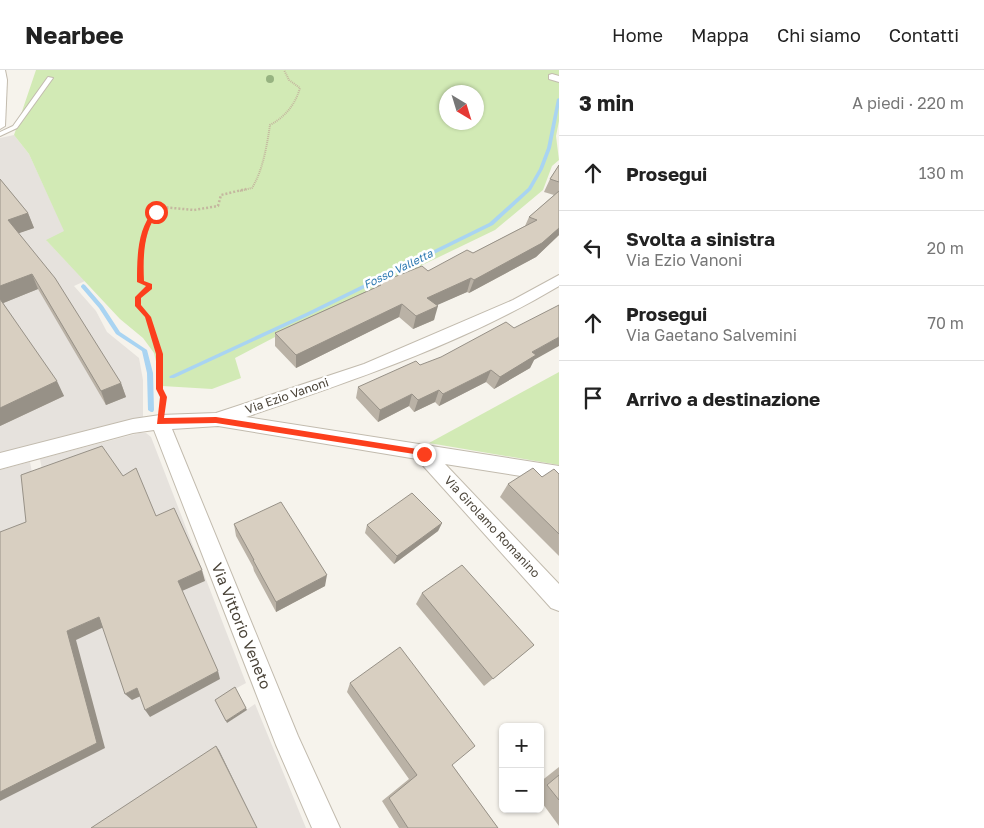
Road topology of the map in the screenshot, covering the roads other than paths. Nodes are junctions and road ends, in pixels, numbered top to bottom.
1 (0, 72) edge
2 (50, 78) dead end
3 (0, 126) edge
4 (0, 134) edge
5 (559, 280) edge
6 (216, 420) junction
7 (160, 422) junction
8 (424, 454) junction
9 (0, 461) edge
10 (559, 474) edge
11 (559, 600) edge
12 (326, 828) edge

1 - 3 street
2 - 4 lane
5 - 6 street, Via Ezio Vanoni
6 - 7 street, Via Ezio Vanoni
6 - 8 street
7 - 9 street, Via Ezio Vanoni
7 - 12 street, Via Vittorio Veneto
8 - 10 street
8 - 11 street, Via Girolamo Romanino

